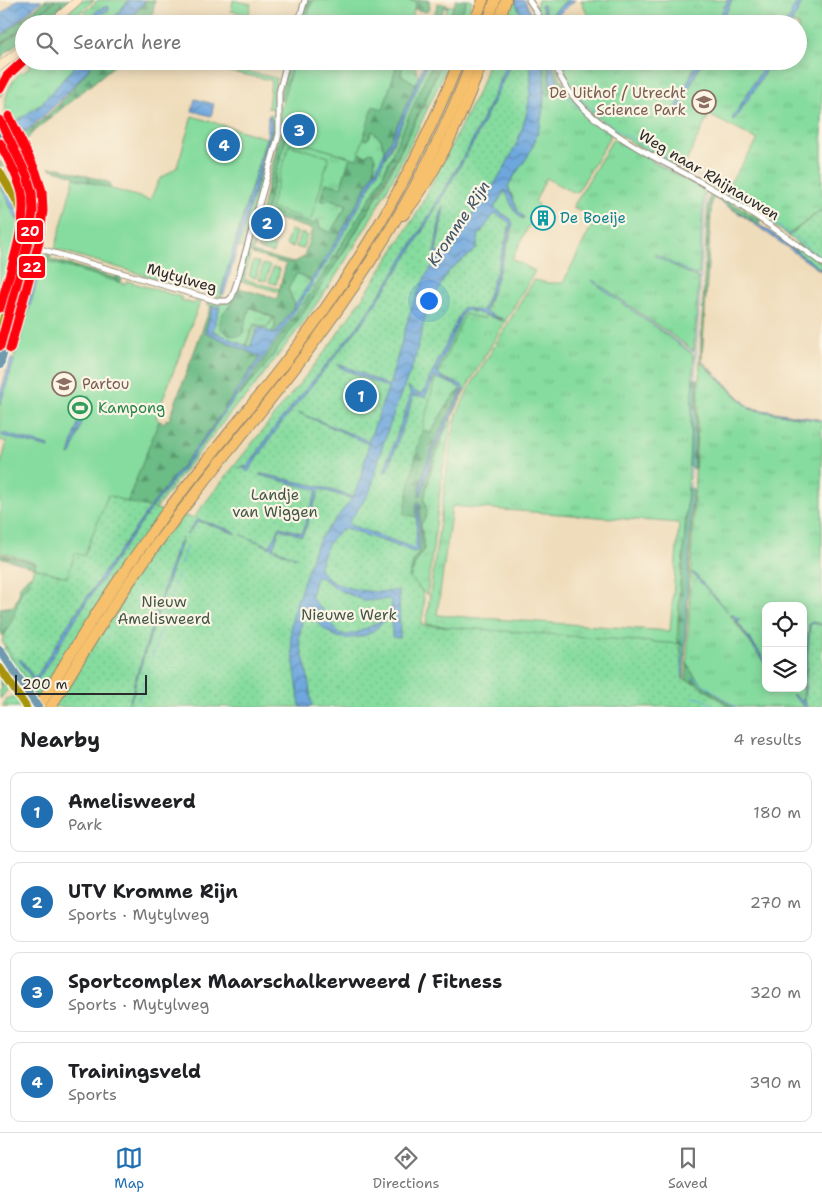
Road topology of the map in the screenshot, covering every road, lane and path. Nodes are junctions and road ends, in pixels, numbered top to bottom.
1 (78, 0) edge
2 (305, 0) edge
3 (482, 0) edge
4 (495, 0) edge
5 (506, 0) edge
6 (530, 1) edge
7 (61, 15) edge
8 (301, 15) edge
9 (477, 15) edge
10 (489, 15) edge
11 (501, 15) edge
12 (538, 15) edge
13 (15, 55) edge
14 (8, 61) junction
15 (0, 66) edge
16 (285, 70) edge
17 (455, 70) edge
18 (468, 70) edge
19 (479, 70) edge
20 (558, 70) edge
21 (0, 71) edge
22 (2, 139) edge
23 (0, 151) edge
24 (388, 234) junction
25 (34, 247) junction
26 (822, 263) edge
27 (0, 366) edge
28 (0, 650) edge
29 (14, 683) dead end
30 (30, 703) edge
31 (38, 707) edge
32 (51, 707) edge

1 - 7 main road
2 - 8 street
3 - 9 highway
4 - 10 highway
5 - 11 highway
6 - 12 street
13 - 14 main road
14 - 15 main road
14 - 21 main road
16 - 25 street, Mytylweg
17 - 31 highway
18 - 24 highway
19 - 24 highway
20 - 26 street, Weg naar Rhijnauwen
22 - 25 main road
23 - 25 main road
24 - 32 highway
25 - 27 main road
28 - 30 main road
29 - 30 street
30 - 31 main road

